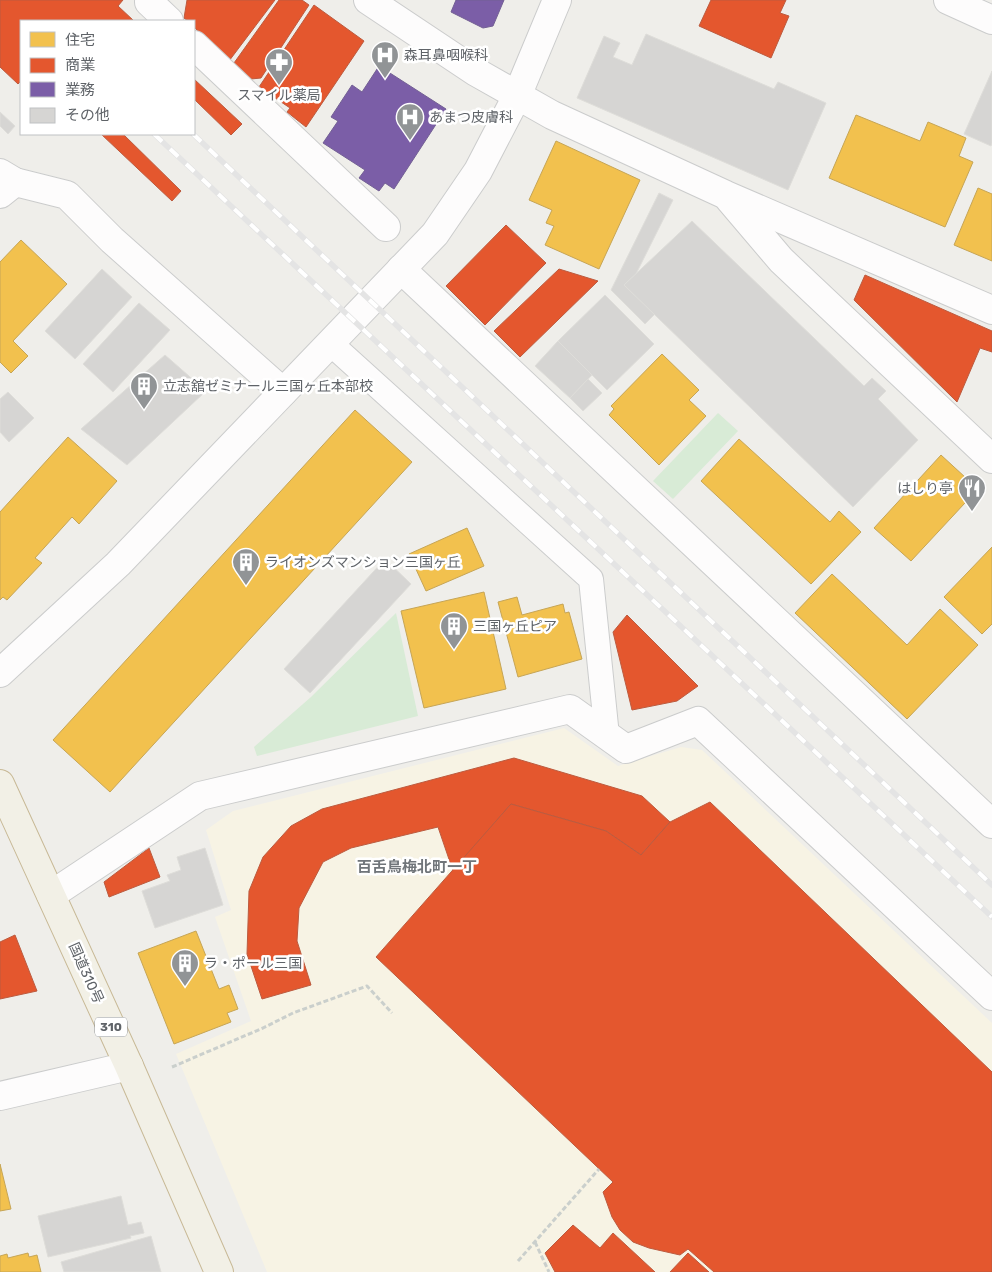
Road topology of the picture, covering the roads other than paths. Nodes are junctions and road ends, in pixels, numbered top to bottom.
1 (151, 0) edge
2 (368, 0) edge
3 (557, 0) edge
4 (948, 0) edge
5 (168, 20) edge
6 (992, 20) edge
7 (195, 46) edge
8 (517, 96) junction
9 (5, 183) edge
10 (726, 195) junction
11 (386, 226) dead end
12 (402, 270) junction
13 (992, 310) edge
14 (330, 343) junction
15 (283, 392) junction
16 (992, 459) edge
17 (0, 673) edge
18 (608, 736) junction
19 (0, 784) edge
20 (988, 813) edge
21 (51, 895) junction
22 (992, 996) edge
23 (129, 1066) junction
24 (0, 1096) edge
25 (219, 1272) edge

1 - 5 street
2 - 8 street
3 - 8 street
4 - 6 street
7 - 11 street
8 - 10 street
8 - 12 street
9 - 15 street
10 - 13 street
10 - 16 street
12 - 14 street
12 - 20 street
14 - 15 street
14 - 18 lane
15 - 17 street
18 - 21 street
18 - 22 street
19 - 21 highway, 国道310号 / 310
21 - 23 highway, 国道310号 / 310
23 - 24 street
23 - 25 highway, 国道310号 / 310

